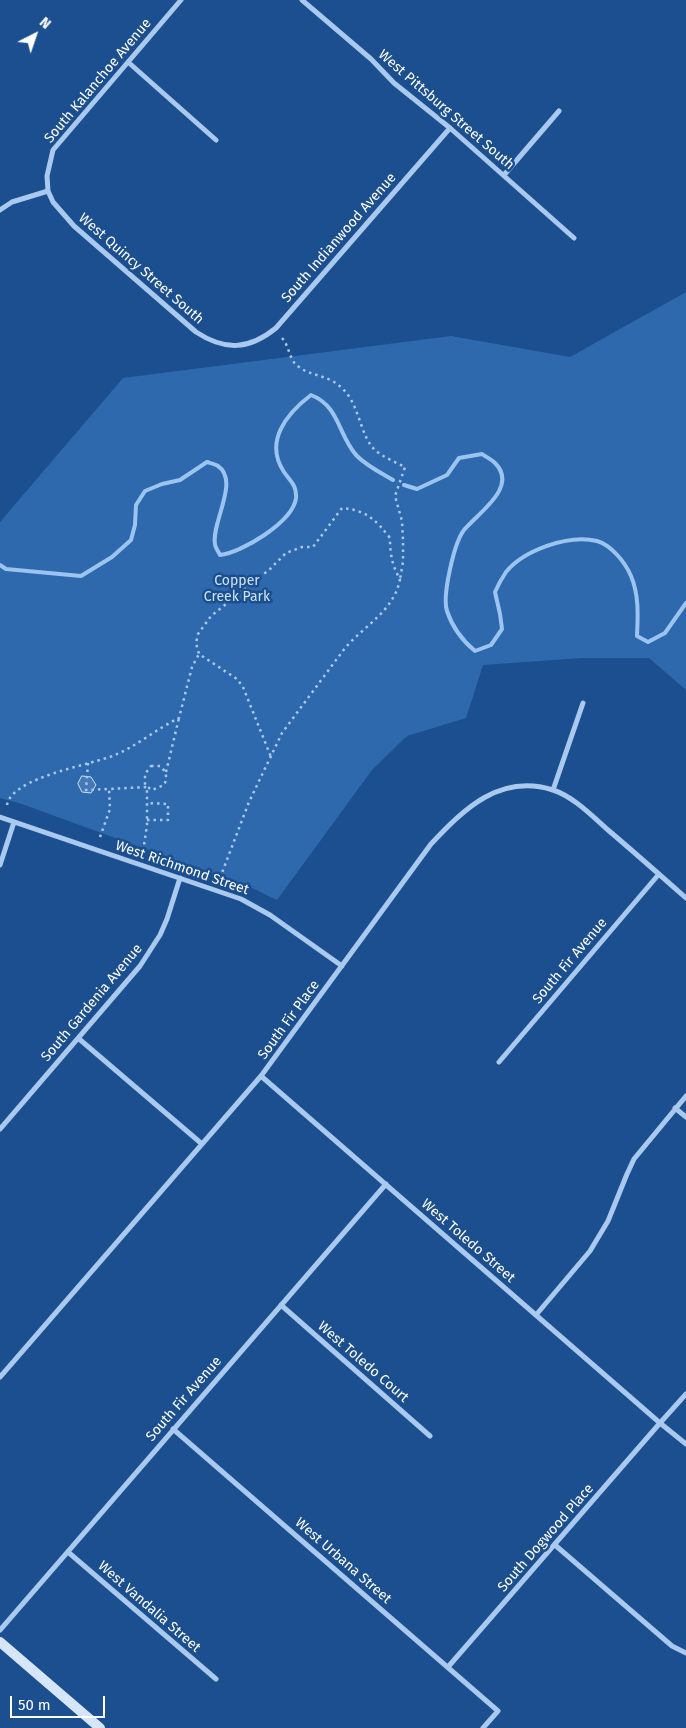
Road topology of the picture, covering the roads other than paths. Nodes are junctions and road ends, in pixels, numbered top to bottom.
1 (181, 0) edge
2 (302, 0) edge
3 (128, 62) junction
4 (559, 111) dead end
5 (450, 128) junction
6 (216, 140) dead end
7 (504, 175) junction
8 (48, 190) junction
9 (0, 210) edge
10 (574, 238) dead end
11 (234, 346) joint
12 (583, 704) dead end
13 (553, 790) junction
14 (0, 817) edge
15 (14, 822) junction
16 (0, 865) edge
17 (659, 874) junction
18 (180, 878) junction
19 (686, 898) edge
20 (342, 966) junction
21 (78, 1038) junction
22 (499, 1062) dead end
23 (261, 1076) junction
24 (686, 1096) edge
25 (676, 1108) junction
26 (686, 1117) edge
27 (0, 1129) edge
28 (202, 1144) junction
29 (386, 1184) junction
30 (281, 1305) junction
31 (536, 1315) junction
32 (0, 1377) edge
33 (686, 1394) edge
34 (660, 1423) junction
35 (173, 1429) junction
36 (430, 1436) dead end
37 (686, 1444) edge
38 (555, 1545) junction
39 (68, 1552) junction
40 (0, 1630) edge
41 (0, 1642) edge
42 (686, 1653) edge
43 (448, 1667) junction
44 (216, 1679) dead end
45 (100, 1728) edge
46 (483, 1728) edge

1 - 3 street, South Kalanchoe Avenue
2 - 5 street, West Pittsburg Street South
3 - 6 street
3 - 8 street, South Kalanchoe Avenue
4 - 7 street
5 - 7 street, West Pittsburg Street South
5 - 11 street, South Indianwood Avenue
7 - 10 street, West Pittsburg Street South
8 - 9 street
8 - 11 street, West Quincy Street South
12 - 13 street
13 - 17 street
13 - 20 street, South Fir Place
14 - 15 street, West Richmond Street
15 - 16 street
15 - 18 street, West Richmond Street
17 - 19 street
17 - 22 street, South Fir Avenue
18 - 20 street, West Richmond Street
18 - 21 street, South Gardenia Avenue
20 - 23 street, South Fir Place
21 - 27 street, South Gardenia Avenue
21 - 28 street
23 - 28 street, South Fir Place
23 - 29 street, West Toledo Street
24 - 25 street
25 - 26 street
25 - 31 street
28 - 32 street, South Fir Place
29 - 30 street, South Fir Avenue
29 - 31 street, West Toledo Street
30 - 35 street, South Fir Avenue
30 - 36 street, West Toledo Court
31 - 34 street, West Toledo Street
33 - 34 street, South Dogwood Place
34 - 37 street
34 - 38 street, South Dogwood Place
35 - 39 street, South Fir Avenue
35 - 43 street, West Urbana Street
38 - 42 street
38 - 43 street, South Dogwood Place
39 - 40 street, South Fir Avenue
39 - 44 street, West Vandalia Street
41 - 45 main road
43 - 46 street, West Urbana Street

